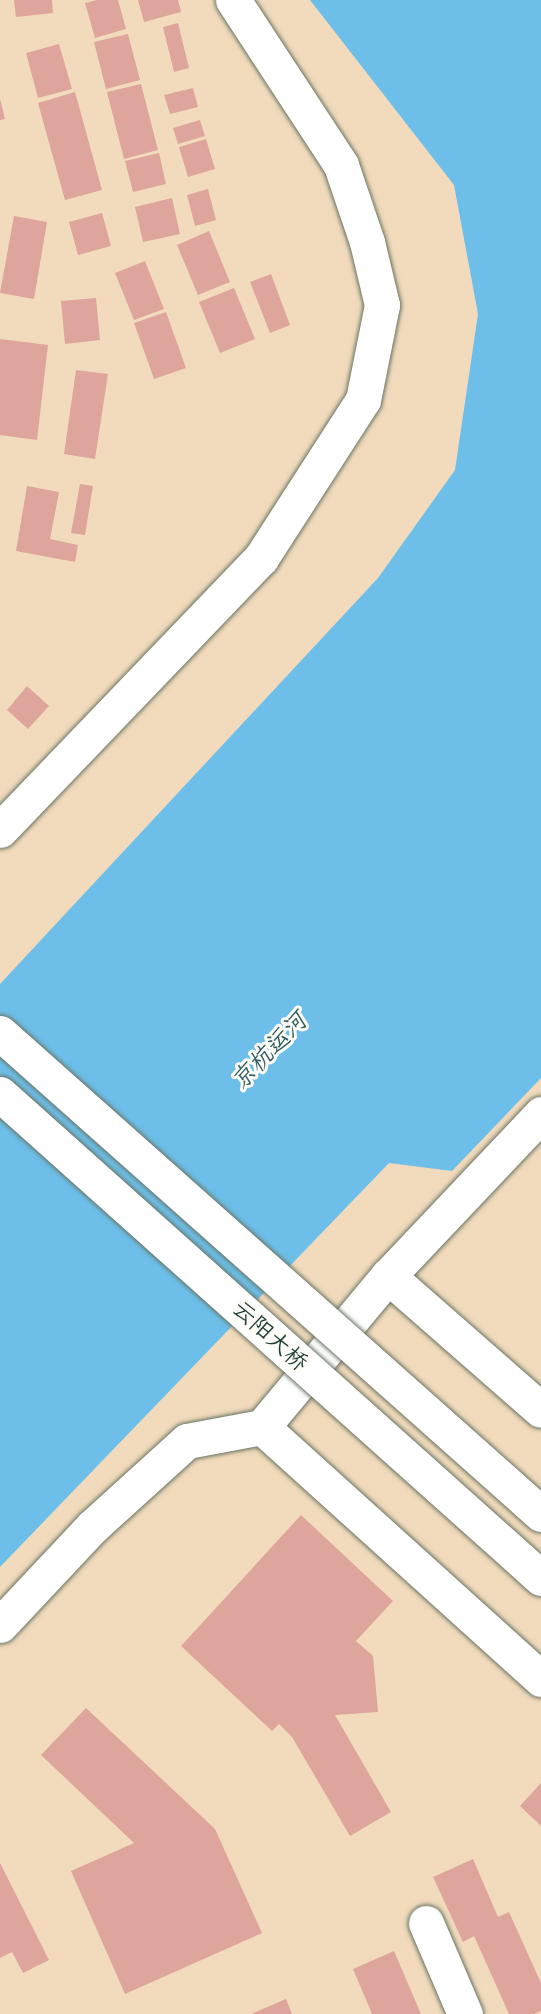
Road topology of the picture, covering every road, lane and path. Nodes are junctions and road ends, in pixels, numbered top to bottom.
1 (233, 0) edge
2 (0, 830) edge
3 (0, 1033) edge
4 (0, 1094) edge
5 (541, 1114) edge
6 (388, 1276) junction
7 (541, 1410) edge
8 (262, 1427) junction
9 (541, 1514) edge
10 (541, 1578) edge
11 (0, 1625) edge
12 (541, 1679) edge
13 (426, 1923) dead end
14 (465, 2014) edge

1 - 2 street
3 - 9 street, 云阳大桥, bridge
4 - 10 street, 云阳大桥, bridge
5 - 6 street
6 - 7 street
6 - 8 street
8 - 11 street
8 - 12 street
13 - 14 street

